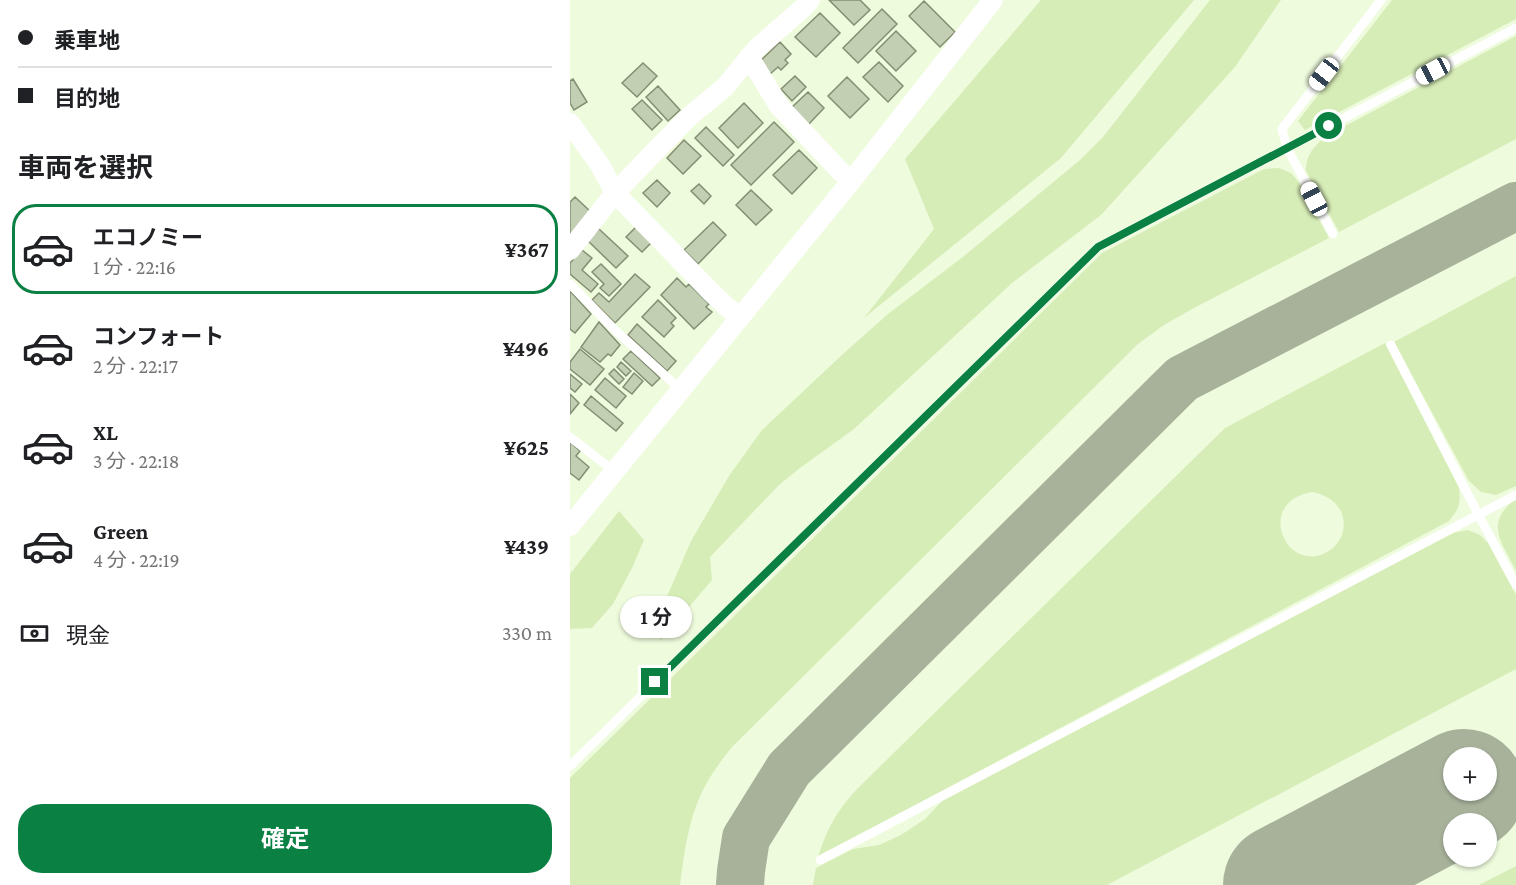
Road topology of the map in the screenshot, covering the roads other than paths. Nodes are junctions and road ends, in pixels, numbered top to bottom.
1 (810, 0) edge
2 (993, 0) edge
3 (1382, 0) edge
4 (1516, 28) edge
5 (749, 57) junction
6 (570, 123) edge
7 (1287, 148) junction
8 (852, 180) junction
9 (615, 193) junction
10 (1333, 234) dead end
11 (570, 250) edge
12 (570, 284) edge
13 (740, 317) junction
14 (1391, 345) dead end
15 (681, 390) junction
16 (570, 436) edge
17 (614, 471) junction
18 (1516, 495) edge
19 (1478, 514) junction
20 (570, 525) edge
21 (1516, 585) edge
22 (570, 766) edge
23 (820, 860) dead end

1 - 5 street
2 - 8 street
3 - 7 lane
4 - 7 lane
5 - 8 street
5 - 9 street
6 - 9 street
7 - 10 lane
7 - 22 lane
8 - 13 street
9 - 11 street
9 - 13 street
12 - 15 lane
13 - 15 street
14 - 19 lane
15 - 17 street
16 - 17 lane
17 - 20 street
18 - 19 lane
19 - 21 lane
19 - 23 lane

